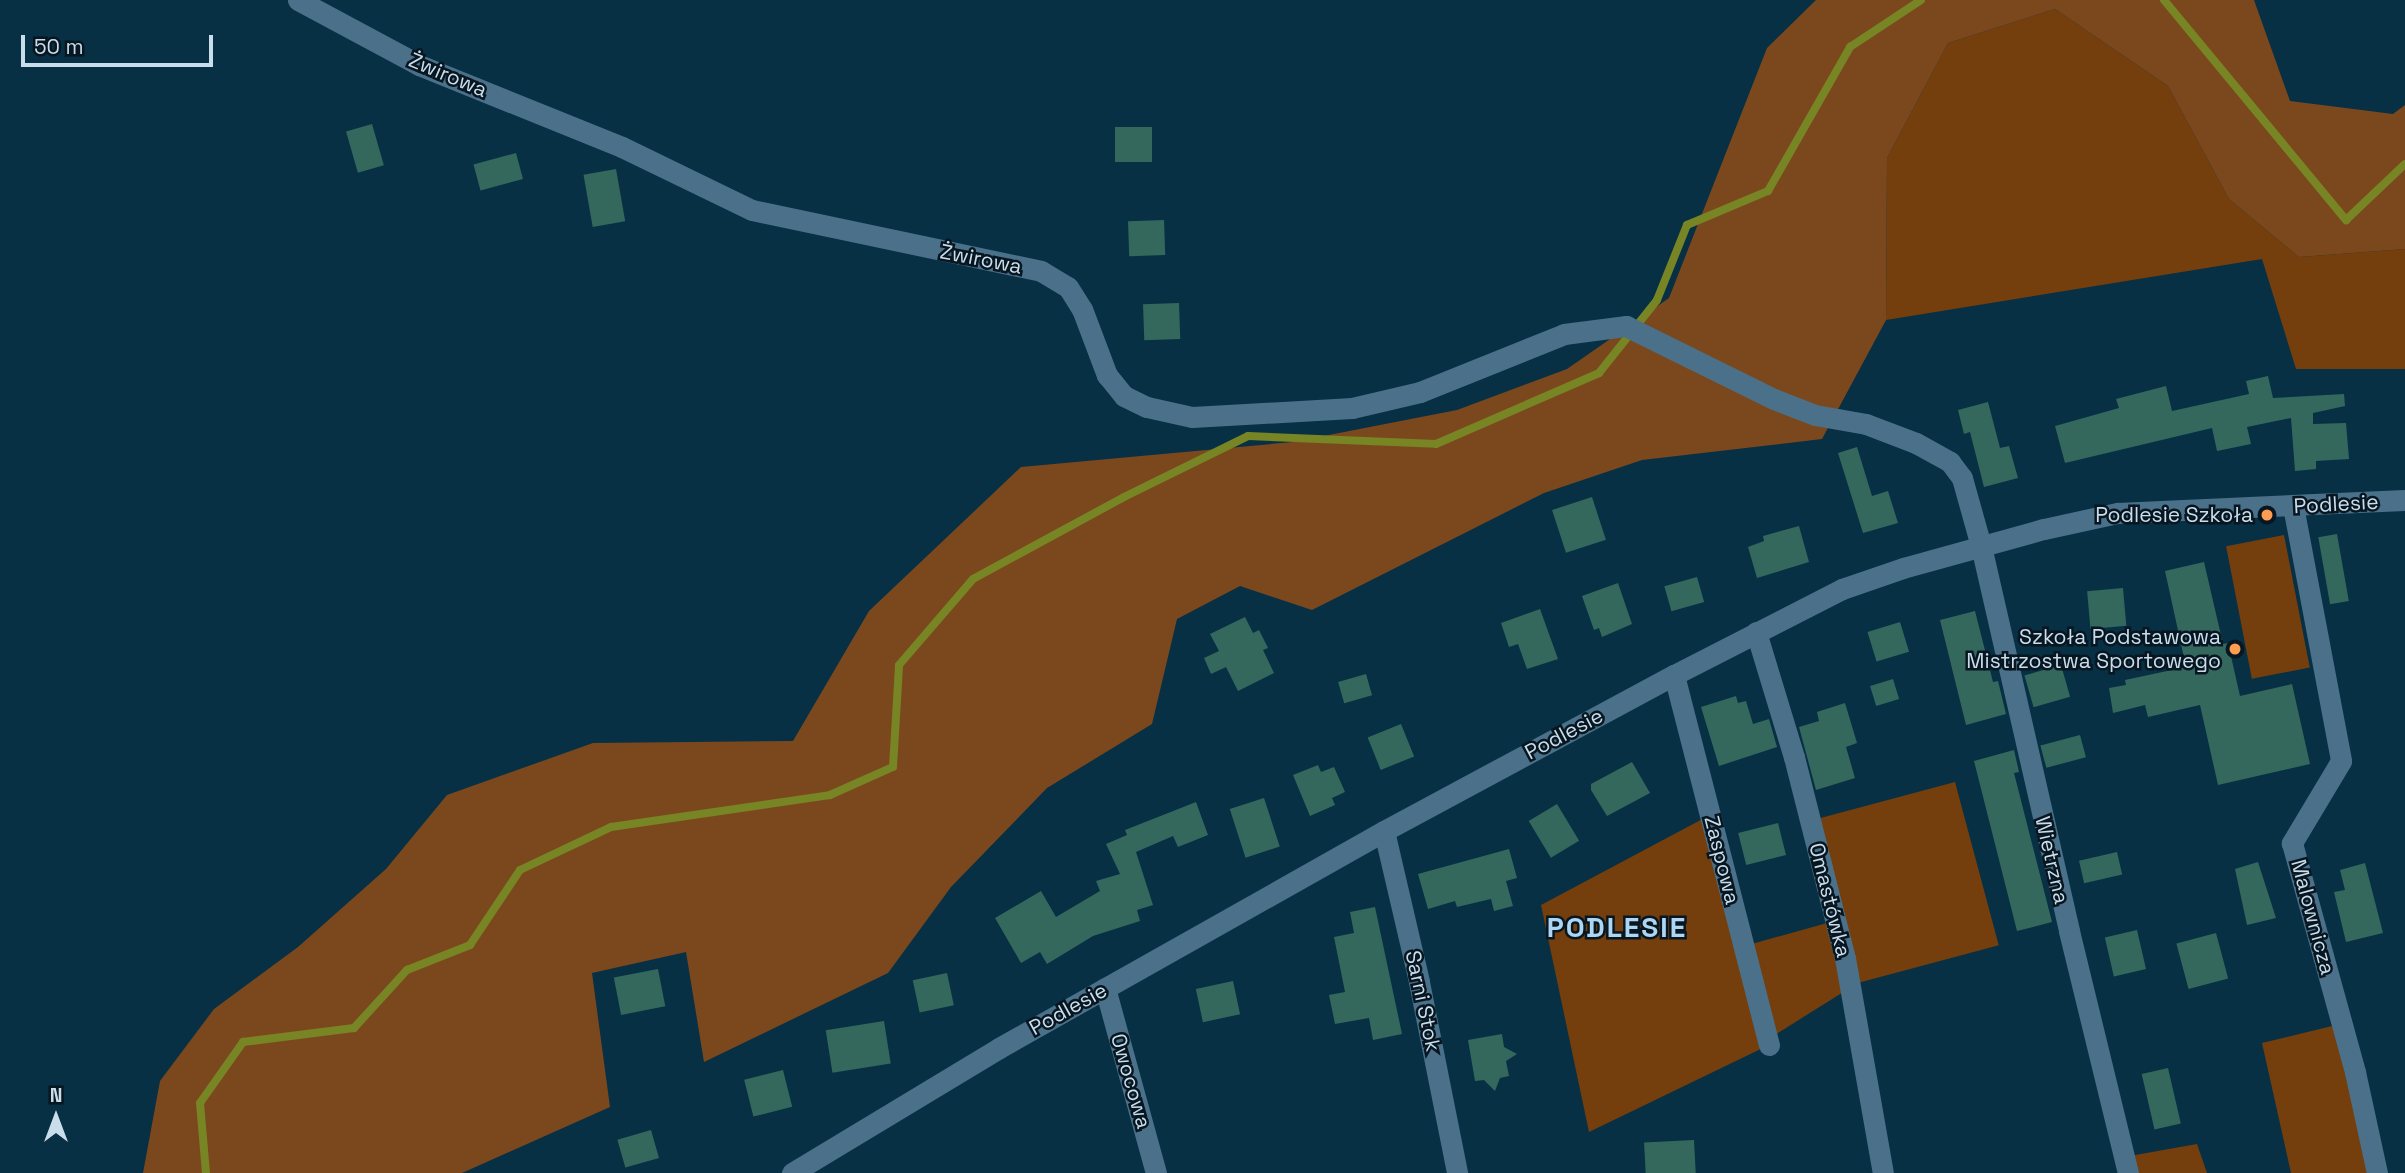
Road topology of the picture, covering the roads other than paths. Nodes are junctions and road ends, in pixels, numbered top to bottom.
1 (298, 0) edge
2 (1626, 326) joint
3 (2405, 500) edge
4 (2293, 506) junction
5 (1981, 546) junction
6 (1756, 632) junction
7 (1674, 675) junction
8 (1384, 831) junction
9 (1105, 988) junction
10 (1769, 1045) dead end
11 (792, 1173) edge
12 (1156, 1173) edge
13 (1457, 1173) edge
14 (1884, 1173) edge
15 (2128, 1173) edge
16 (2377, 1173) edge

1 - 2 street, Żwirowa
2 - 5 street, Wietrzna
3 - 4 street, Podlesie
4 - 5 street, Podlesie
4 - 16 street, Malownicza
5 - 6 street, Podlesie
5 - 15 street, Wietrzna
6 - 7 street, Podlesie
6 - 14 street, Omastówka
7 - 8 street, Podlesie
7 - 10 street, Zaspowa
8 - 9 street, Podlesie
8 - 13 street, Sarni Stok
9 - 11 street, Podlesie
9 - 12 street, Owocowa

